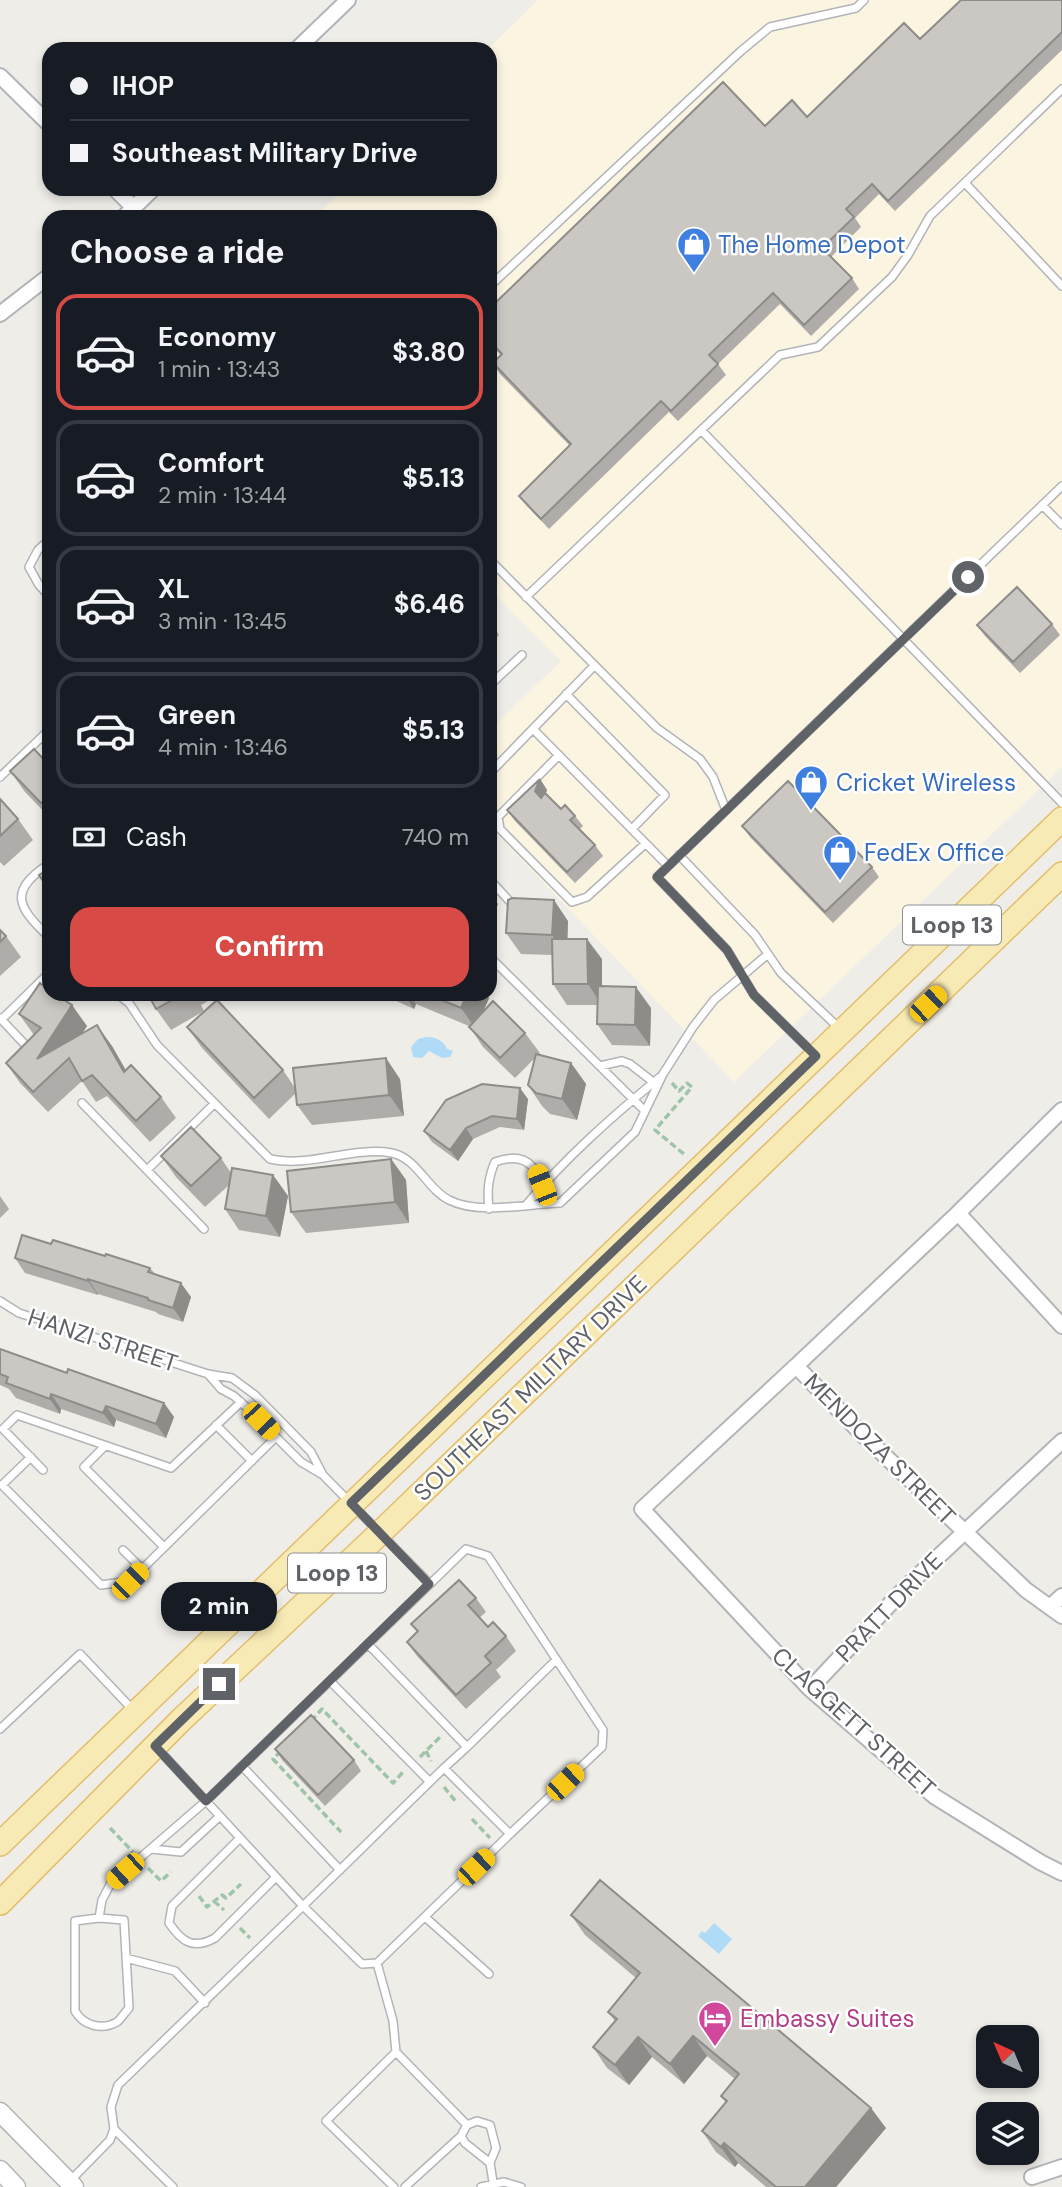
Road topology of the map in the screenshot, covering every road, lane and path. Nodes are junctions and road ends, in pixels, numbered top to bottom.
1 (348, 0) edge
2 (864, 0) edge
3 (304, 42) edge
4 (0, 76) edge
5 (1062, 89) edge
6 (42, 117) edge
7 (965, 183) junction
8 (146, 196) edge
9 (131, 210) edge
10 (497, 279) edge
11 (42, 281) edge
12 (1062, 286) edge
13 (0, 314) edge
14 (701, 430) junction
15 (1062, 486) edge
16 (1042, 505) junction
17 (1062, 525) edge
18 (42, 546) edge
19 (497, 567) edge
20 (42, 589) edge
21 (526, 597) junction
22 (903, 639) junction
23 (522, 655) dead end
24 (594, 666) junction
25 (497, 678) edge
26 (566, 694) junction
27 (533, 729) junction
28 (42, 738) edge
29 (559, 755) junction
30 (497, 766) edge
31 (0, 776) edge
32 (1062, 803) edge
33 (726, 810) junction
34 (1062, 818) edge
35 (632, 829) junction
36 (645, 844) junction
37 (679, 855) junction
38 (668, 866) junction
39 (42, 868) edge
40 (1062, 874) edge
41 (497, 888) edge
42 (522, 915) edge
43 (42, 931) edge
44 (768, 954) junction
45 (497, 964) edge
46 (743, 976) junction
47 (42, 980) edge
48 (126, 1001) edge
49 (1, 1018) edge
50 (842, 1031) junction
51 (35, 1055) edge
52 (816, 1056) junction
53 (870, 1059) junction
54 (600, 1066) junction
55 (663, 1074) junction
56 (656, 1084) junction
57 (844, 1085) junction
58 (632, 1100) junction
59 (82, 1103) edge
60 (214, 1104) junction
61 (645, 1111) junction
62 (1062, 1111) edge
63 (686, 1156) dead end
64 (147, 1170) junction
65 (542, 1185) junction
66 (527, 1204) junction
67 (545, 1204) junction
68 (489, 1209) junction
69 (958, 1213) junction
70 (204, 1230) dead end
71 (0, 1301) edge
72 (1062, 1326) edge
73 (796, 1366) junction
74 (208, 1374) junction
75 (241, 1402) junction
76 (216, 1425) junction
77 (276, 1437) junction
78 (1062, 1441) edge
79 (105, 1446) junction
80 (31, 1457) junction
81 (252, 1461) junction
82 (43, 1469) dead end
83 (323, 1475) junction
84 (351, 1503) junction
85 (642, 1510) joint
86 (964, 1531) junction
87 (380, 1533) junction
88 (164, 1547) junction
89 (123, 1550) dead end
90 (142, 1569) junction
91 (429, 1584) junction
92 (1062, 1596) edge
93 (1049, 1607) junction
94 (1062, 1616) edge
95 (368, 1644) junction
96 (556, 1660) junction
97 (330, 1681) junction
98 (810, 1689) junction
99 (135, 1712) junction
100 (0, 1729) edge
101 (302, 1729) edge
102 (440, 1737) dead end
103 (155, 1746) junction
104 (467, 1746) junction
105 (283, 1749) edge
106 (426, 1751) junction
107 (420, 1757) dead end
108 (431, 1761) dead end
109 (242, 1766) junction
110 (444, 1768) junction
111 (404, 1771) dead end
112 (430, 1782) junction
113 (442, 1782) dead end
114 (206, 1801) junction
115 (457, 1804) dead end
116 (220, 1816) junction
117 (472, 1819) dead end
118 (341, 1832) dead end
119 (510, 1834) junction
120 (240, 1838) junction
121 (490, 1839) dead end
122 (0, 1843) edge
123 (151, 1849) junction
124 (341, 1870) junction
125 (1062, 1873) edge
126 (276, 1877) junction
127 (241, 1884) dead end
128 (195, 1891) dead end
129 (215, 1901) junction
130 (0, 1903) edge
131 (303, 1906) junction
132 (224, 1910) dead end
133 (425, 1917) junction
134 (99, 1918) junction
135 (239, 1926) dead end
136 (250, 1938) dead end
137 (126, 1958) junction
138 (377, 1963) junction
139 (489, 1974) dead end
140 (205, 2003) junction
141 (396, 2052) junction
142 (0, 2112) edge
143 (467, 2126) junction
144 (114, 2129) junction
145 (461, 2136) junction
146 (490, 2163) junction
147 (1062, 2167) edge
148 (0, 2171) edge
149 (1032, 2177) dead end
150 (493, 2182) junction
151 (72, 2184) edge
152 (16, 2187) edge
153 (173, 2187) edge
154 (394, 2187) edge
155 (405, 2187) edge
156 (481, 2187) edge
157 (521, 2187) edge

1 - 3 street
2 - 10 lane
4 - 6 street
5 - 7 lane
7 - 12 lane
7 - 14 lane
8 - 9 street
11 - 13 street
14 - 21 lane
14 - 22 lane
15 - 16 lane
16 - 17 lane
16 - 22 lane
18 - 20 lane
19 - 21 lane
21 - 24 lane
22 - 32 lane
22 - 33 lane
23 - 25 lane
24 - 26 lane
24 - 33 lane
26 - 27 lane
26 - 35 lane
27 - 29 lane
27 - 30 lane
28 - 31 lane
29 - 35 lane
29 - 36 lane
33 - 37 lane
34 - 50 main road, SOUTHEAST MILITARY DRIVE / Loop 13
35 - 36 lane
36 - 38 lane
37 - 38 lane
37 - 44 lane
38 - 46 lane
39 - 43 lane
40 - 53 main road, SOUTHEAST MILITARY DRIVE / Loop 13
41 - 42 lane
44 - 46 lane
44 - 50 lane
45 - 54 lane
46 - 52 lane
46 - 55 lane
47 - 49 lane
48 - 60 lane
49 - 51 lane
50 - 52 main road, SOUTHEAST MILITARY DRIVE / Loop 13
50 - 53 main road
52 - 57 main road
52 - 84 main road, SOUTHEAST MILITARY DRIVE / Loop 13
53 - 57 main road, SOUTHEAST MILITARY DRIVE / Loop 13
54 - 56 lane
54 - 58 lane
55 - 56 lane
55 - 63 path
56 - 58 lane
56 - 61 lane
57 - 87 main road, SOUTHEAST MILITARY DRIVE / Loop 13
58 - 61 lane
58 - 65 lane
59 - 64 lane
60 - 64 lane
60 - 68 lane
61 - 67 lane
62 - 69 street
64 - 70 lane
65 - 66 lane
65 - 67 lane
65 - 68 lane
66 - 67 lane
66 - 68 lane
69 - 72 street
69 - 73 street
71 - 74 lane, HANZI STREET
73 - 85 street, MENDOZA STREET
73 - 86 street, MENDOZA STREET
74 - 75 lane, HANZI STREET
74 - 83 lane, HANZI STREET
75 - 76 lane
75 - 77 lane, HANZI STREET
76 - 79 lane
76 - 81 lane
77 - 81 lane
77 - 83 lane, HANZI STREET
78 - 86 street, PRATT DRIVE
79 - 80 lane
79 - 88 lane
80 - 82 lane
80 - 90 lane
81 - 88 lane
83 - 84 lane, HANZI STREET
84 - 87 lane, HANZI STREET
84 - 99 main road, SOUTHEAST MILITARY DRIVE / Loop 13
85 - 98 street, CLAGGETT STREET
86 - 93 street, MENDOZA STREET
86 - 98 street, PRATT DRIVE
87 - 91 lane, HANZI STREET
87 - 103 main road, SOUTHEAST MILITARY DRIVE / Loop 13
88 - 90 lane
89 - 90 lane
91 - 95 lane
91 - 96 lane
92 - 93 street
93 - 94 street, MENDOZA STREET
95 - 97 lane
95 - 104 lane
96 - 104 lane
96 - 119 lane
97 - 109 lane
97 - 112 lane
98 - 125 street, CLAGGETT STREET
99 - 100 lane
99 - 122 main road, SOUTHEAST MILITARY DRIVE / Loop 13
101 - 111 path
102 - 106 path
103 - 114 lane
103 - 130 main road, SOUTHEAST MILITARY DRIVE / Loop 13
104 - 110 lane
105 - 118 path
106 - 107 path
106 - 108 path
109 - 114 lane
109 - 124 lane
110 - 112 lane
110 - 119 lane
112 - 124 lane
113 - 115 path
114 - 116 lane
114 - 123 lane
116 - 120 lane
116 - 123 lane
117 - 121 path
119 - 133 lane
120 - 126 lane
120 - 126 lane
123 - 134 lane
124 - 131 lane
126 - 131 lane
127 - 129 path
128 - 129 path
129 - 132 path
131 - 138 lane
131 - 140 lane
133 - 138 lane
133 - 139 lane
134 - 137 lane
134 - 137 lane
135 - 136 path
137 - 140 lane
138 - 141 lane
140 - 144 lane
141 - 143 lane
141 - 154 lane
142 - 151 street
143 - 145 lane
143 - 146 lane
144 - 151 lane
144 - 153 lane
145 - 146 lane
145 - 155 lane
146 - 150 lane
147 - 149 street
148 - 152 street
150 - 156 lane
150 - 157 lane

